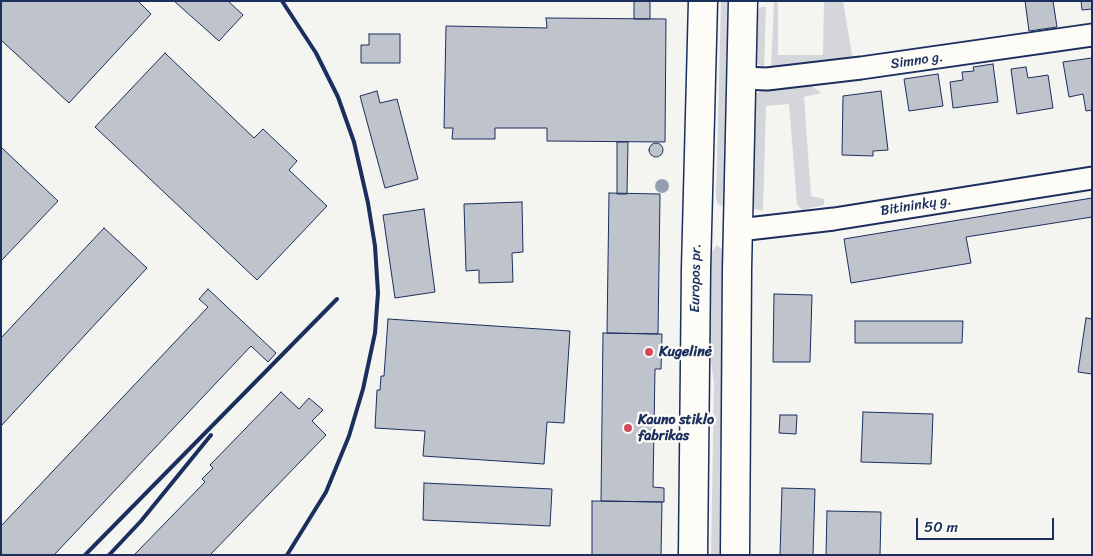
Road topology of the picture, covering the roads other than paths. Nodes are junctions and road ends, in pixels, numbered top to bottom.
1 (703, 1) edge
2 (743, 1) edge
3 (1092, 35) edge
4 (742, 78) junction
5 (1092, 178) edge
6 (698, 196) junction
7 (739, 230) junction
8 (693, 555) edge
9 (735, 555) edge

1 - 6 main road, Europos pr.
2 - 4 main road
3 - 4 street, Simno g.
4 - 7 main road
5 - 7 street, Bitininkų g.
6 - 7 main road
6 - 8 main road, Europos pr.
7 - 9 main road

